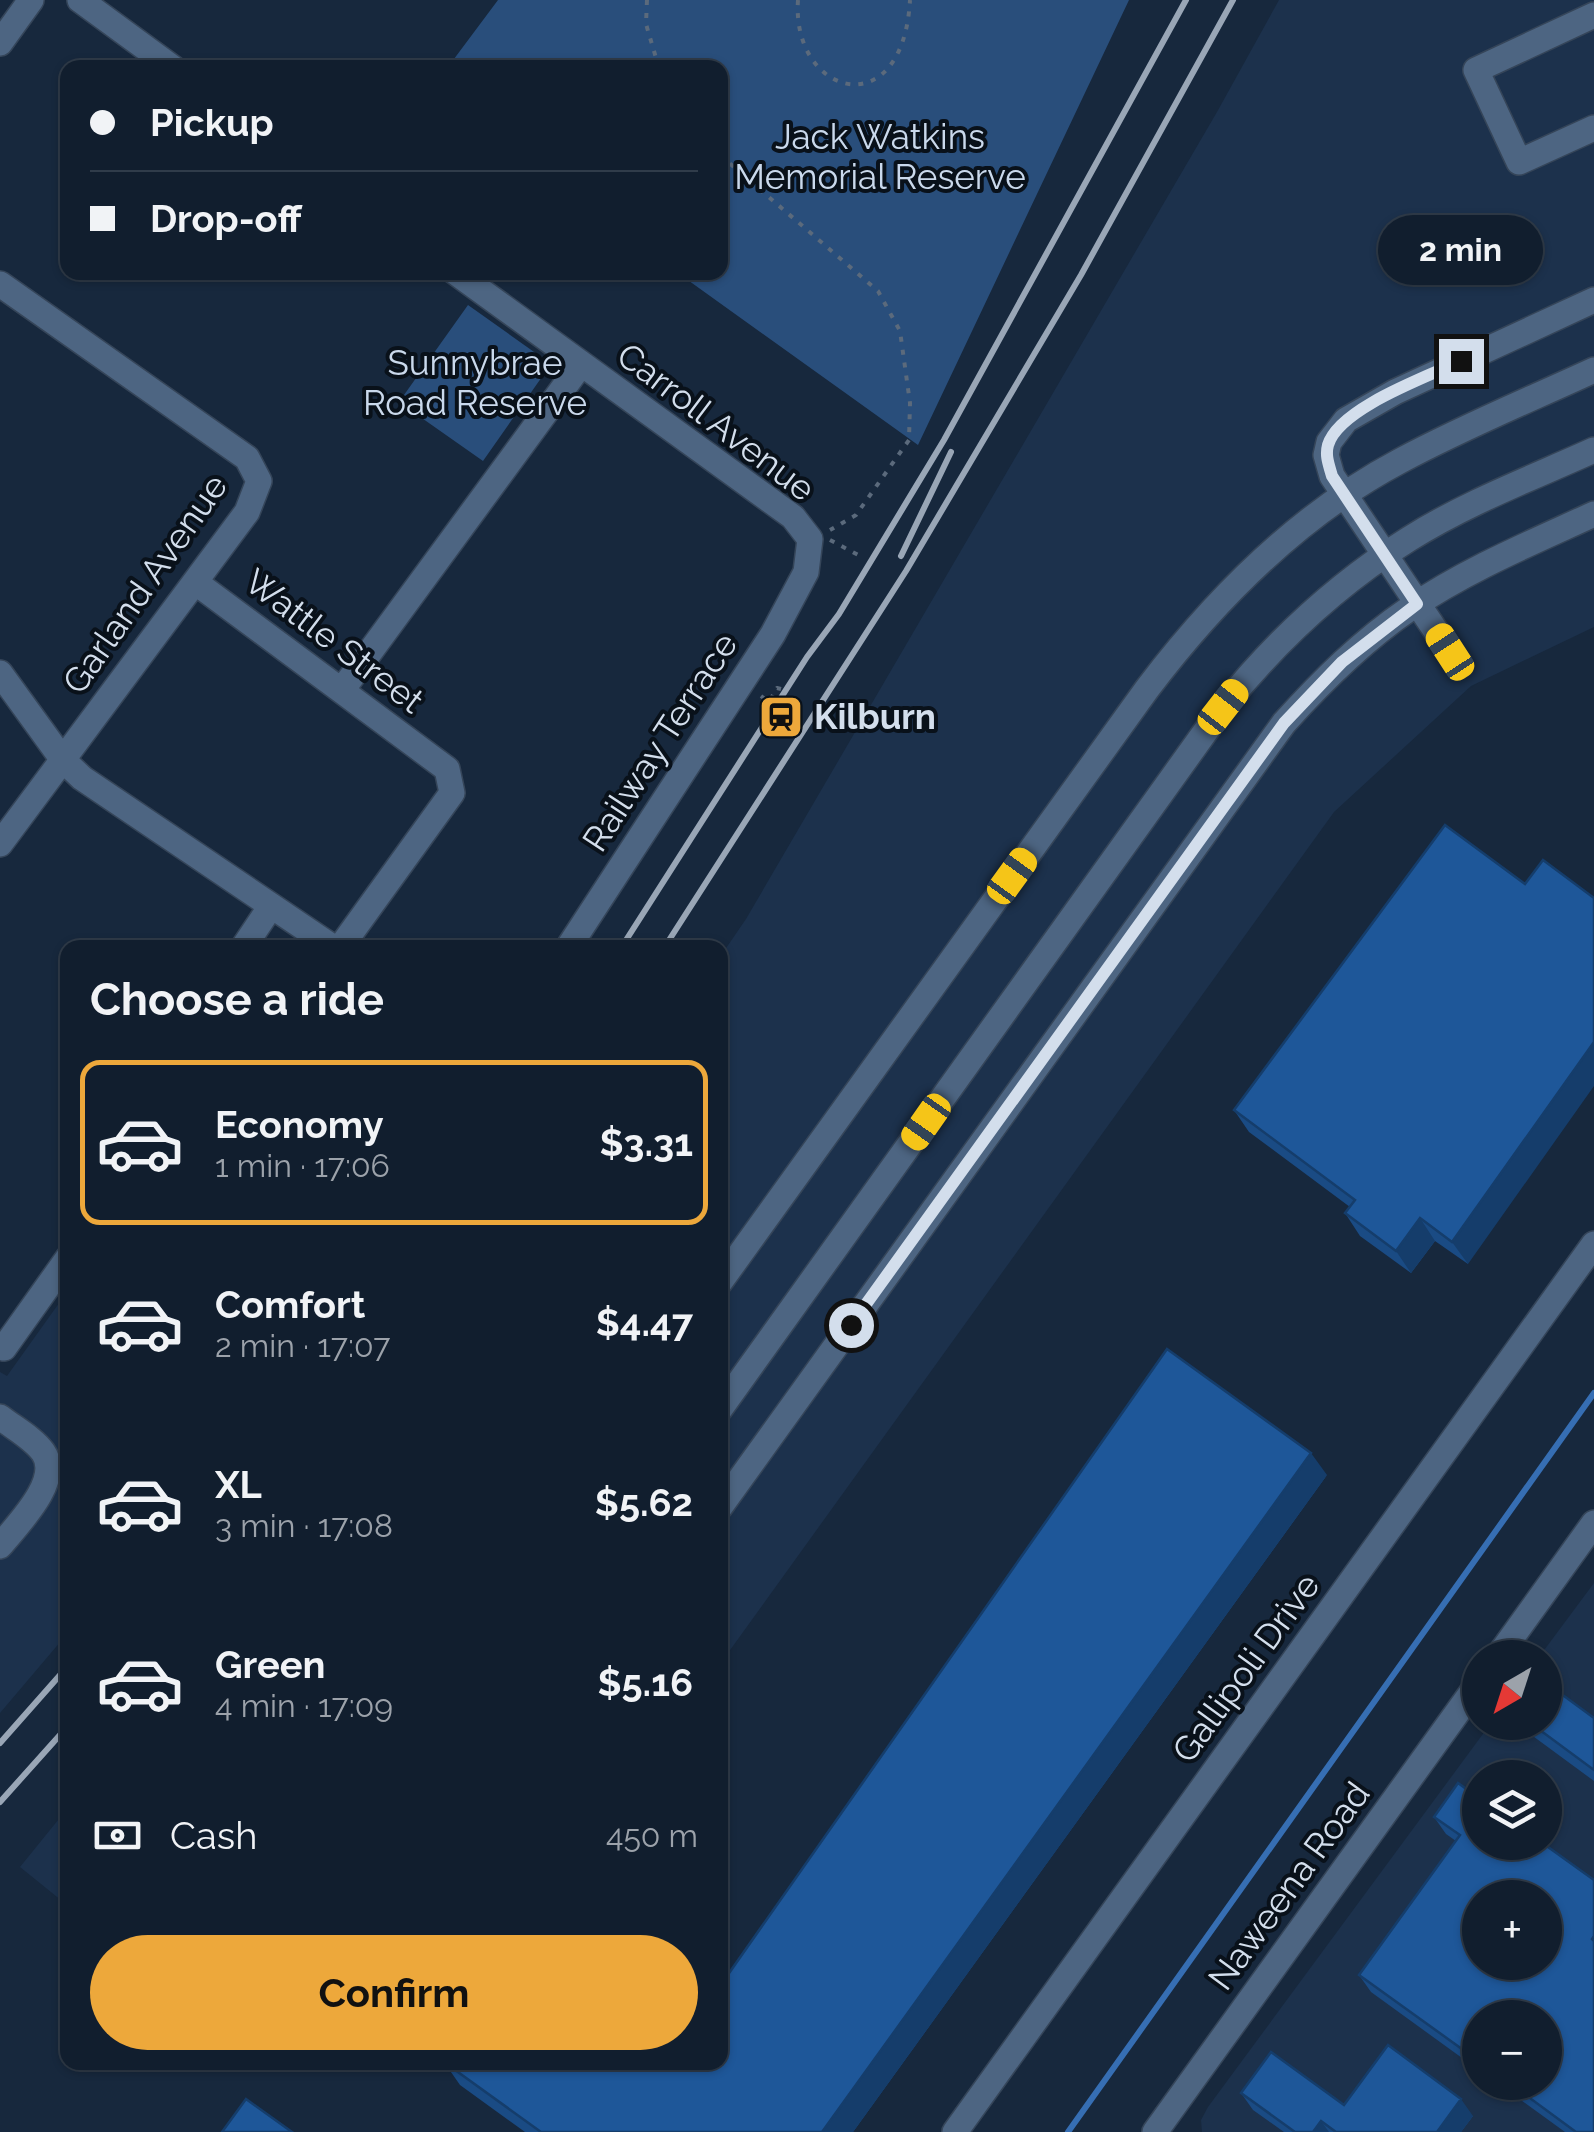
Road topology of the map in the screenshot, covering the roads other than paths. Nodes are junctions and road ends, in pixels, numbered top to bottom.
1 (32, 0) edge
2 (80, 0) edge
3 (1594, 15) edge
4 (0, 43) edge
5 (162, 60) edge
6 (1594, 128) edge
7 (466, 280) edge
8 (0, 284) edge
9 (1594, 300) edge
10 (581, 364) junction
11 (1594, 370) edge
12 (1594, 450) edge
13 (1345, 494) junction
14 (1594, 514) edge
15 (1385, 555) junction
16 (806, 572) joint
17 (195, 582) junction
18 (1417, 604) junction
19 (1450, 652) dead end
20 (0, 672) edge
21 (342, 690) junction
22 (63, 760) junction
23 (0, 844) edge
24 (271, 906) junction
25 (248, 940) edge
26 (324, 940) edge
27 (343, 940) edge
28 (573, 940) edge
29 (1594, 1244) edge
30 (60, 1269) edge
31 (728, 1271) edge
32 (4, 1348) dead end
33 (728, 1398) edge
34 (0, 1417) edge
35 (728, 1496) edge
36 (1594, 1523) edge
37 (0, 1546) edge
38 (1510, 1640) edge
39 (1462, 1706) edge
40 (955, 2132) edge
41 (1155, 2132) edge

1 - 4 street
2 - 5 street
3 - 6 street
7 - 10 street, Carroll Avenue
8 - 17 street, Garland Avenue
9 - 13 street
10 - 16 street, Carroll Avenue
10 - 21 street
11 - 13 street
12 - 15 street
13 - 15 street
13 - 31 street
14 - 18 street
15 - 18 street
15 - 33 street
16 - 28 street, Railway Terrace
17 - 21 street, Wattle Street
17 - 22 street, Garland Avenue
18 - 19 street
18 - 35 street
20 - 22 street
21 - 27 street, Wattle Street
22 - 23 street, Garland Avenue
22 - 24 street
24 - 25 street
24 - 26 street
29 - 40 street, Gallipoli Drive
30 - 32 street
34 - 37 street
36 - 38 street
39 - 41 street, Naweena Road

